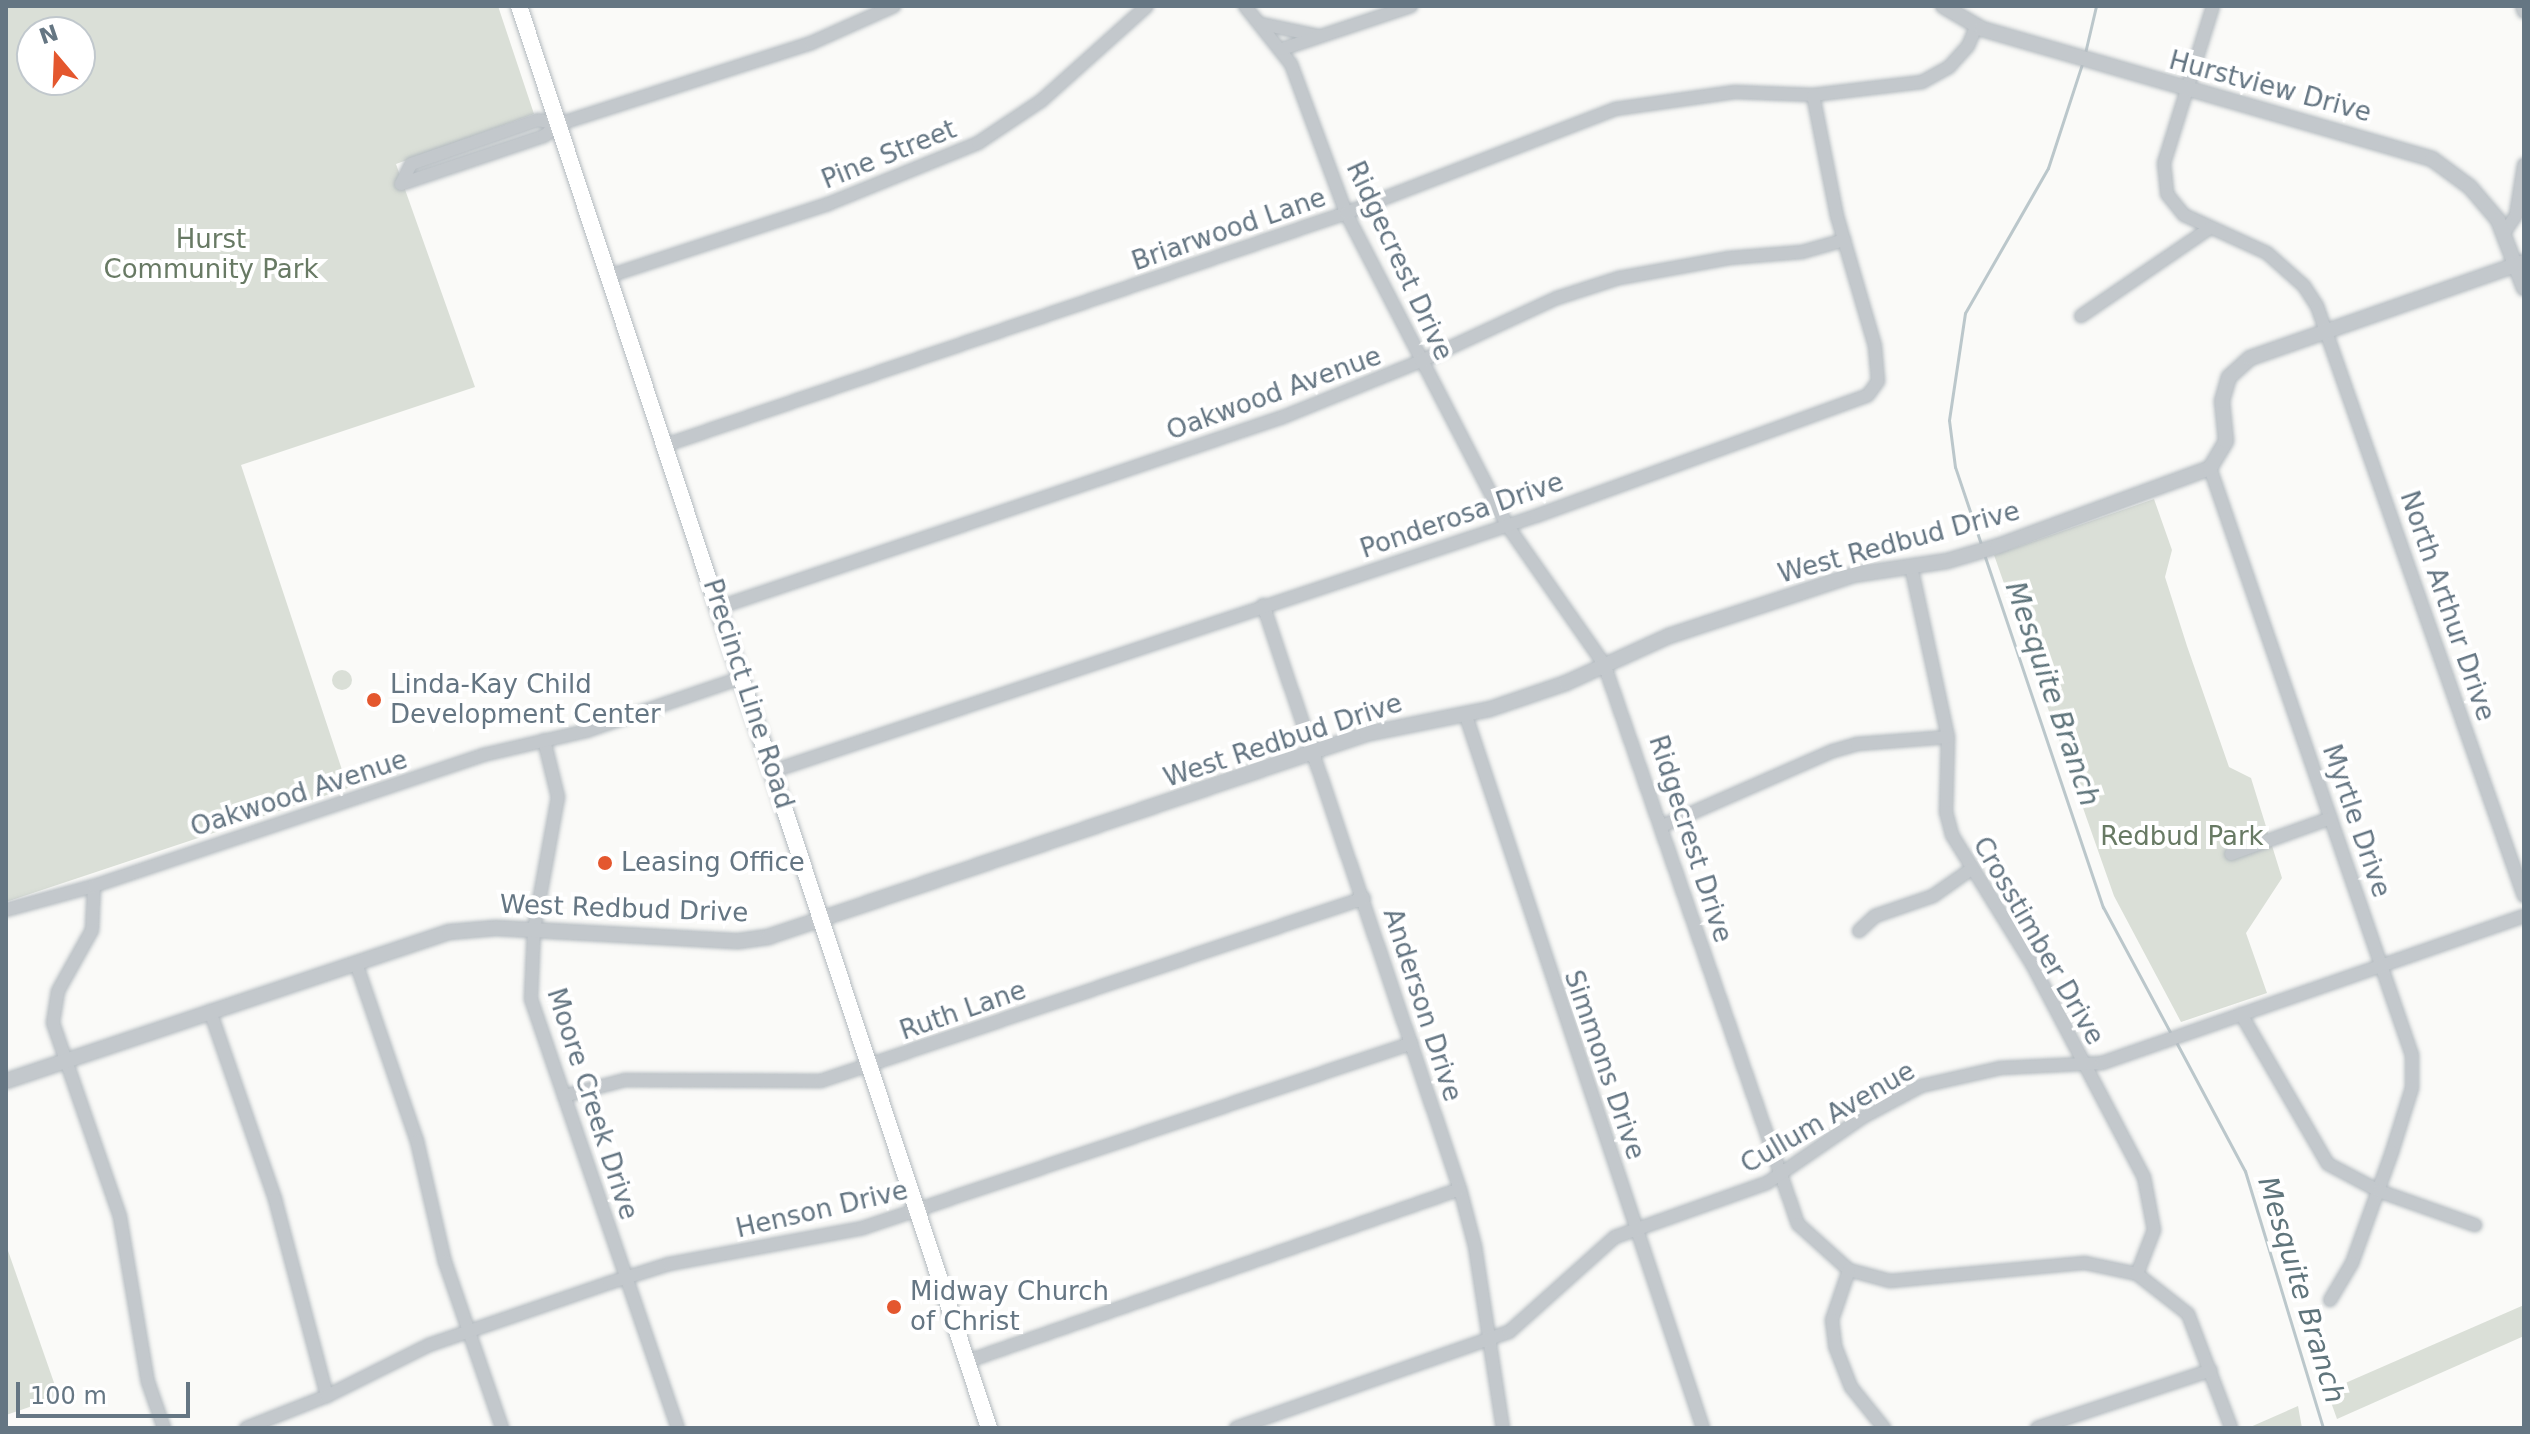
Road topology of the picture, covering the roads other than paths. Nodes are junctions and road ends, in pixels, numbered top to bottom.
1 (519, 6) edge
2 (894, 6) edge
3 (1147, 6) edge
4 (1245, 6) edge
5 (1411, 6) edge
6 (1943, 6) edge
7 (2213, 6) edge
8 (2522, 6) edge
9 (2524, 12) edge
10 (1262, 24) junction
11 (1976, 27) junction
12 (1321, 36) junction
13 (1282, 49) junction
14 (2187, 88) junction
15 (1813, 95) junction
16 (559, 124) junction
17 (2524, 165) edge
18 (1346, 213) junction
19 (2210, 228) junction
20 (2504, 233) junction
21 (1844, 240) junction
22 (2520, 263) edge
23 (609, 276) junction
24 (2524, 288) edge
25 (2081, 316) dead end
26 (2327, 331) junction
27 (1421, 361) junction
28 (666, 445) junction
29 (2210, 468) junction
30 (1507, 525) junction
31 (1911, 566) junction
32 (1263, 605) junction
33 (720, 607) junction
34 (1604, 664) junction
35 (744, 677) junction
36 (1466, 716) junction
37 (1948, 737) junction
38 (544, 740) junction
39 (1314, 753) junction
40 (773, 771) junction
41 (2331, 818) junction
42 (1662, 826) junction
43 (2231, 854) dead end
44 (1970, 870) junction
45 (94, 886) junction
46 (2524, 896) edge
47 (1364, 898) junction
48 (6, 910) edge
49 (2524, 916) edge
50 (821, 922) junction
51 (534, 929) junction
52 (1859, 931) dead end
53 (356, 963) junction
54 (2384, 965) junction
55 (210, 1011) junction
56 (2241, 1014) junction
57 (1412, 1043) junction
58 (64, 1061) junction
59 (2085, 1065) junction
60 (868, 1067) junction
61 (6, 1081) edge
62 (564, 1096) junction
63 (1779, 1177) junction
64 (1460, 1189) junction
65 (2379, 1191) junction
66 (917, 1212) junction
67 (2475, 1225) dead end
68 (1636, 1229) junction
69 (1849, 1270) junction
70 (2137, 1274) junction
71 (628, 1277) junction
72 (2330, 1300) dead end
73 (468, 1331) junction
74 (1487, 1341) junction
75 (968, 1361) junction
76 (2211, 1370) junction
77 (327, 1396) junction
78 (2231, 1427) edge
79 (164, 1428) edge
80 (246, 1428) edge
81 (502, 1428) edge
82 (678, 1428) edge
83 (989, 1428) edge
84 (1236, 1428) edge
85 (1503, 1428) edge
86 (1703, 1428) edge
87 (1884, 1428) edge
88 (2037, 1428) edge

1 - 16 main road, Precinct Line Road
2 - 16 street
3 - 23 street, Pine Street
4 - 10 street, Ridgecrest Drive
5 - 12 street
6 - 11 street, Hurstview Drive
7 - 14 street, North Arthur Drive
8 - 9 street
10 - 12 street
10 - 13 street, Ridgecrest Drive
11 - 14 street, Hurstview Drive
11 - 15 street, Briarwood Lane
12 - 13 street
13 - 18 street, Ridgecrest Drive
14 - 19 street, North Arthur Drive
14 - 20 street, Hurstview Drive
15 - 18 street, Briarwood Lane
15 - 21 street, Ponderosa Drive
16 - 16 street
16 - 23 main road, Precinct Line Road
17 - 20 street
18 - 27 street, Ridgecrest Drive
18 - 28 street, Briarwood Lane
19 - 25 street
19 - 26 street, North Arthur Drive
20 - 22 street, Hurstview Drive
21 - 27 street, Oakwood Avenue
21 - 30 street, Ponderosa Drive
22 - 24 street, Hurstview Drive
22 - 26 street
23 - 28 main road, Precinct Line Road
26 - 29 street
26 - 46 street, North Arthur Drive
27 - 30 street, Ridgecrest Drive
27 - 33 street, Oakwood Avenue
28 - 33 main road, Precinct Line Road
29 - 31 street, West Redbud Drive
29 - 41 street, Myrtle Drive
30 - 32 street, Ponderosa Drive
30 - 34 street, Ridgecrest Drive
31 - 34 street, West Redbud Drive
31 - 37 street, Crosstimber Drive
32 - 39 street, Anderson Drive
32 - 40 street, Ponderosa Drive
33 - 35 main road, Precinct Line Road
34 - 36 street, West Redbud Drive
34 - 42 street, Ridgecrest Drive
35 - 38 street, Oakwood Avenue
35 - 40 main road, Precinct Line Road
36 - 39 street, West Redbud Drive
36 - 68 street, Simmons Drive
37 - 42 street
37 - 44 street, Crosstimber Drive
38 - 45 street, Oakwood Avenue
38 - 51 street, Moore Creek Drive
39 - 47 street, Anderson Drive
39 - 50 street, West Redbud Drive
40 - 50 main road, Precinct Line Road
41 - 43 street
41 - 54 street, Myrtle Drive
42 - 63 street, Ridgecrest Drive
44 - 52 street
44 - 59 street, Crosstimber Drive
45 - 48 street, Oakwood Avenue
45 - 58 street
47 - 57 street, Anderson Drive
47 - 60 street, Ruth Lane
49 - 54 street, Cullum Avenue
50 - 51 street, West Redbud Drive
50 - 60 main road, Precinct Line Road
51 - 53 street, West Redbud Drive
51 - 62 street, Moore Creek Drive
53 - 55 street, West Redbud Drive
53 - 73 street
54 - 56 street, Cullum Avenue
54 - 65 street, Myrtle Drive
55 - 58 street, West Redbud Drive
55 - 77 street
56 - 59 street, Cullum Avenue
56 - 65 street
57 - 64 street, Anderson Drive
57 - 66 street, Henson Drive
58 - 61 street, West Redbud Drive
58 - 79 street
59 - 63 street, Cullum Avenue
59 - 70 street, Crosstimber Drive
60 - 62 street, Ruth Lane
60 - 66 main road, Precinct Line Road
62 - 71 street, Moore Creek Drive
63 - 68 street, Cullum Avenue
63 - 69 street, Ridgecrest Drive
64 - 74 street, Anderson Drive
64 - 75 street
65 - 67 street
65 - 72 street, Myrtle Drive
66 - 71 street, Henson Drive
66 - 75 main road, Precinct Line Road
68 - 74 street, Cullum Avenue
68 - 86 street, Simmons Drive
69 - 70 street, Ridgecrest Drive
69 - 87 street
70 - 76 street, Ridgecrest Drive
71 - 73 street, Henson Drive
71 - 82 street, Moore Creek Drive
73 - 77 street, Henson Drive
73 - 81 street
74 - 84 street, Cullum Avenue
74 - 85 street, Anderson Drive
75 - 83 main road, Precinct Line Road
76 - 78 street, Ridgecrest Drive
76 - 88 street
77 - 80 street, Henson Drive

